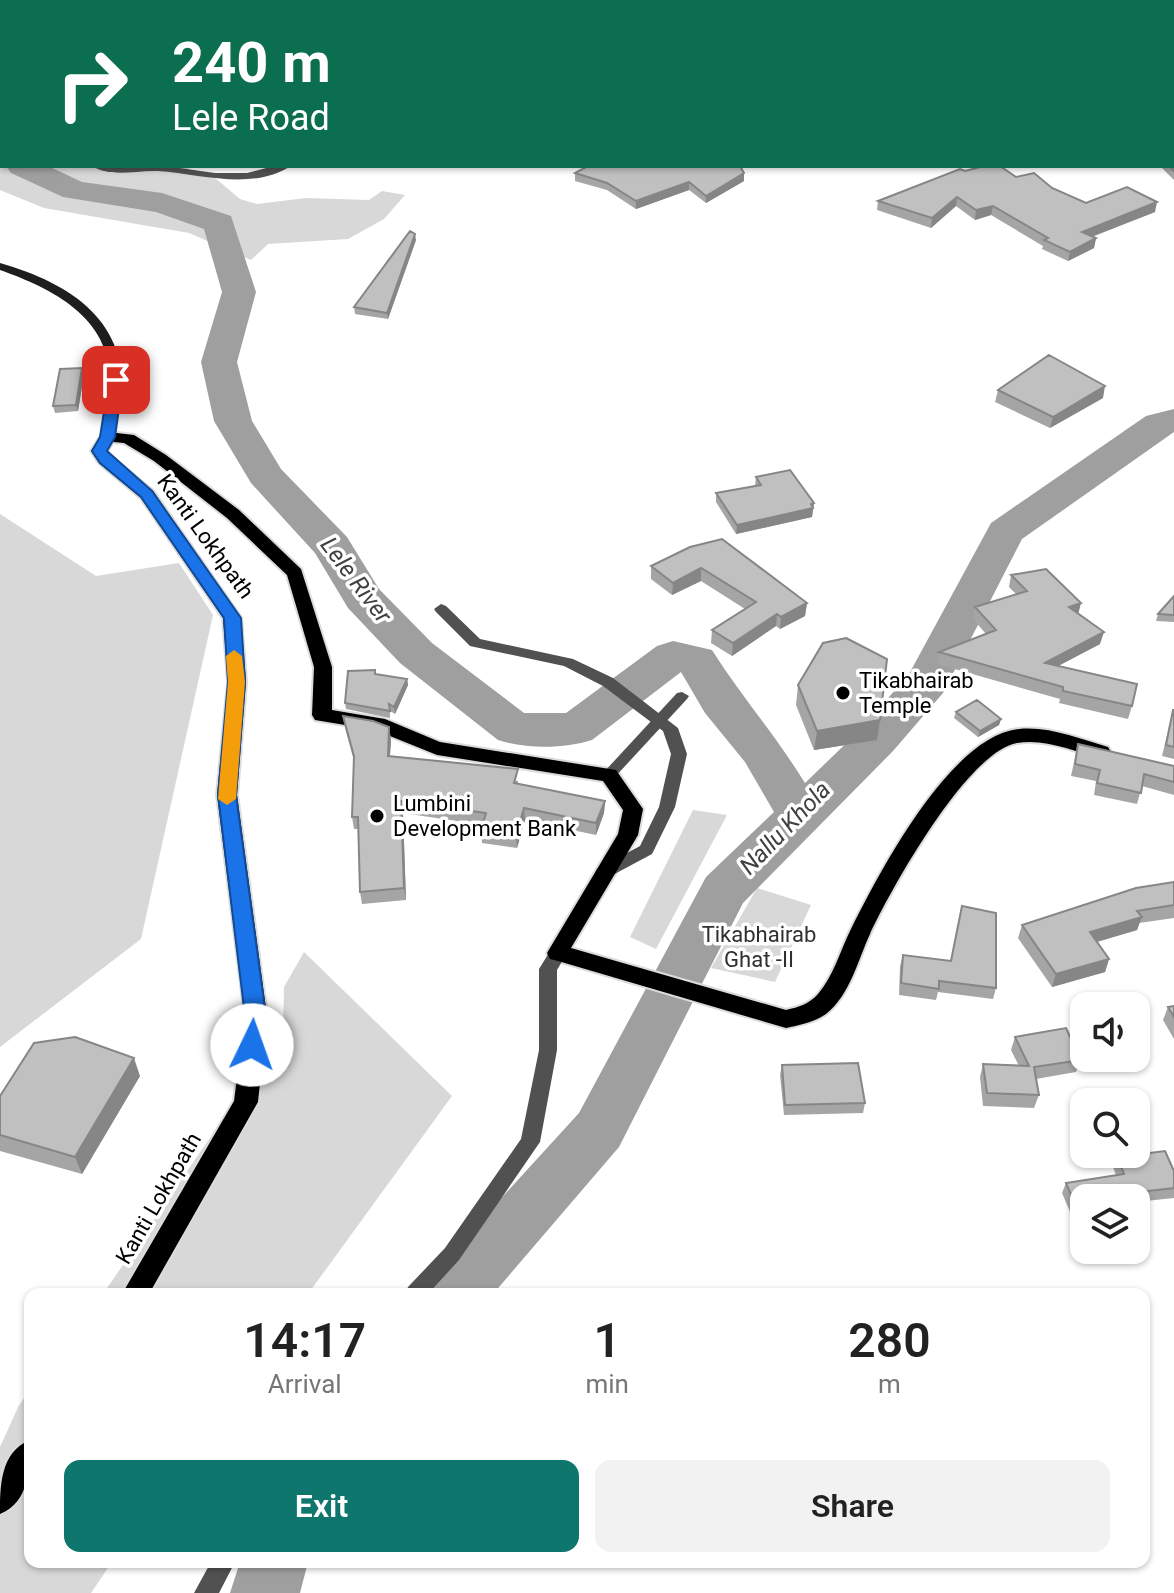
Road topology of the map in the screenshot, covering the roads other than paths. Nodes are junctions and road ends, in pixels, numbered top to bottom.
1 (104, 168) edge
2 (157, 168) edge
3 (157, 168) edge
4 (278, 168) edge
5 (0, 266) edge
6 (108, 437) junction
7 (441, 609) dead end
8 (682, 696) dead end
9 (1120, 757) edge
10 (609, 775) junction
11 (602, 873) junction
12 (558, 953) junction
13 (138, 1288) edge
14 (421, 1288) edge
15 (24, 1462) edge
16 (0, 1500) edge
17 (221, 1568) edge
18 (206, 1593) edge

1 - 2 street
3 - 4 street
5 - 6 street
6 - 10 main road, Kanti Lokhpath
6 - 13 main road, Kanti Lokhpath
7 - 11 street
8 - 10 lane
9 - 12 main road
10 - 11 main road
11 - 12 main road
12 - 14 street
15 - 16 main road
17 - 18 street

